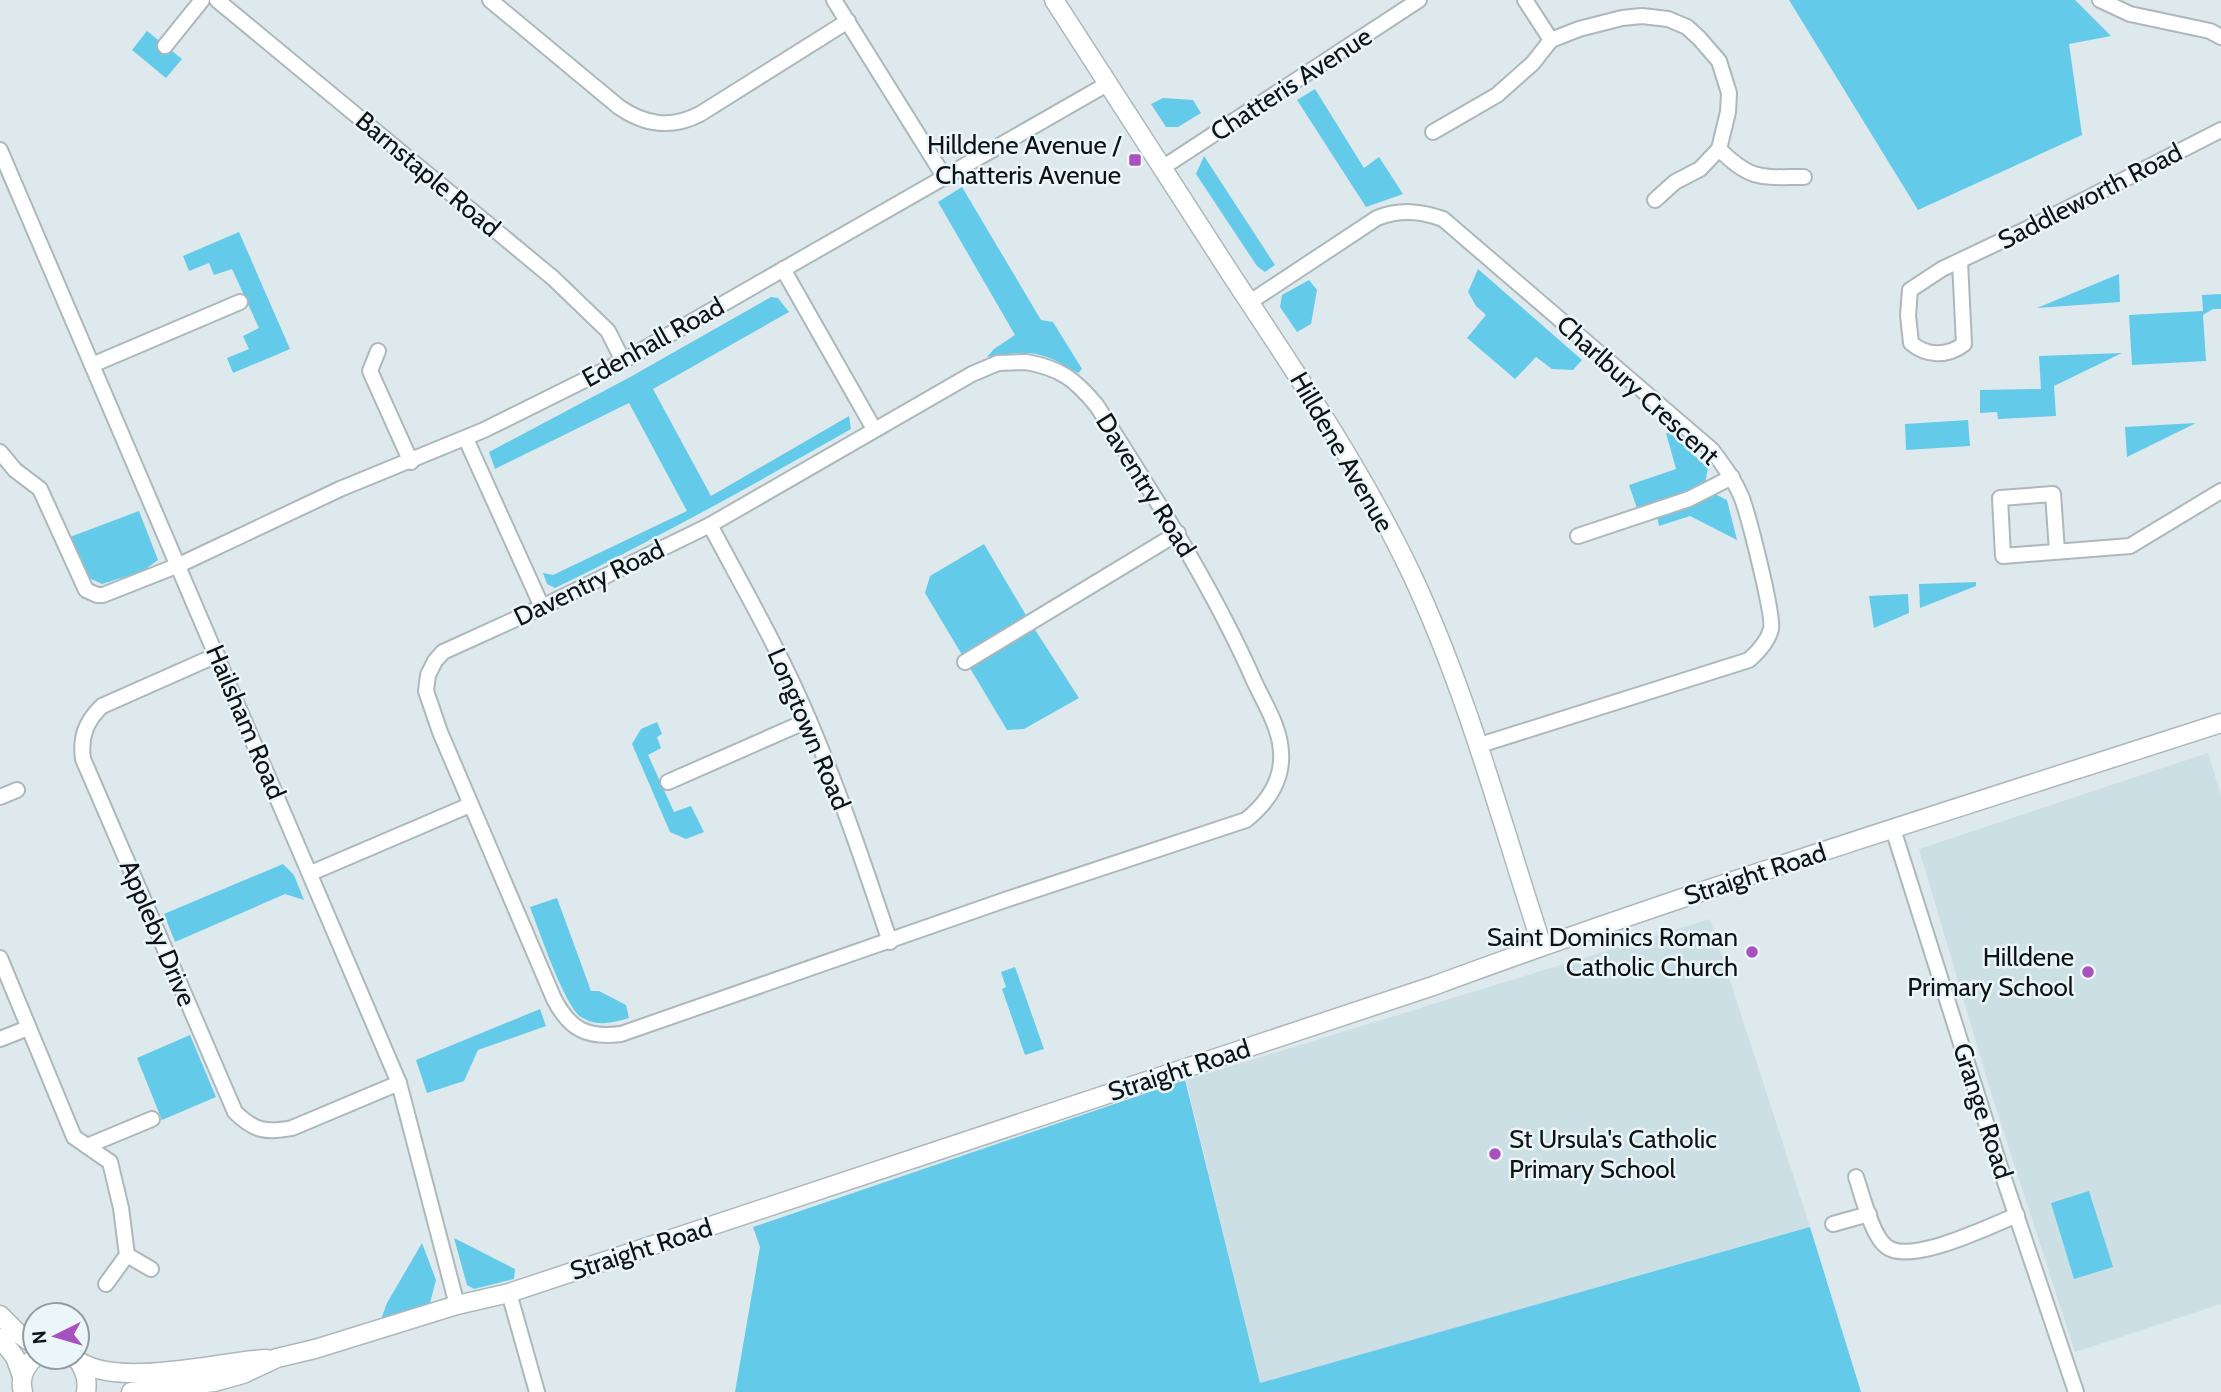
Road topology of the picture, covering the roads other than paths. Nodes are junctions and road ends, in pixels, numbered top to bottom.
1 (202, 0) edge
2 (217, 0) edge
3 (490, 0) edge
4 (834, 0) edge
5 (1054, 0) edge
6 (1419, 0) edge
7 (1525, 0) edge
8 (2100, 0) edge
9 (848, 21) junction
10 (2221, 37) edge
11 (1551, 40) junction
12 (165, 46) dead end
13 (1109, 83) junction
14 (2221, 130) edge
15 (1433, 132) dead end
16 (1719, 149) junction
17 (0, 150) edge
18 (1162, 168) junction
19 (1804, 177) dead end
20 (945, 178) junction
21 (1655, 200) dead end
22 (1960, 262) junction
23 (783, 269) junction
24 (240, 302) dead end
25 (1250, 302) junction
26 (379, 351) dead end
27 (623, 361) junction
28 (92, 365) junction
29 (874, 429) junction
30 (466, 439) junction
31 (0, 452) edge
32 (411, 462) junction
33 (1732, 477) junction
34 (2221, 491) edge
35 (710, 525) junction
36 (1178, 533) junction
37 (1578, 536) dead end
38 (2057, 551) junction
39 (178, 565) junction
40 (542, 607) junction
41 (218, 655) junction
42 (965, 662) dead end
43 (809, 720) junction
44 (2221, 723) edge
45 (1480, 745) junction
46 (668, 782) dead end
47 (18, 790) dead end
48 (0, 797) edge
49 (470, 805) junction
50 (1893, 829) junction
51 (311, 873) junction
52 (890, 942) junction
53 (1542, 946) junction
54 (0, 958) edge
55 (28, 1028) junction
56 (0, 1039) edge
57 (399, 1083) junction
58 (152, 1119) dead end
59 (87, 1146) junction
60 (1856, 1177) dead end
61 (1869, 1214) junction
62 (2017, 1215) junction
63 (1833, 1224) dead end
64 (127, 1255) junction
65 (151, 1269) dead end
66 (106, 1284) dead end
67 (509, 1293) junction
68 (457, 1306) junction
69 (0, 1315) edge
70 (21, 1335) edge
71 (0, 1338) edge
72 (278, 1358) junction
73 (91, 1367) edge
74 (84, 1371) edge
75 (19, 1385) edge
76 (209, 1387) edge
77 (86, 1392) edge
78 (131, 1392) edge
79 (537, 1392) edge
80 (2076, 1392) edge

1 - 12 street
2 - 27 street, Barnstaple Road
3 - 9 street
4 - 9 street
5 - 13 street, Hilldene Avenue
6 - 18 street, Chatteris Avenue
7 - 11 street
8 - 10 street
9 - 20 street
11 - 15 street
11 - 16 street
13 - 18 street, Hilldene Avenue
13 - 20 street, Edenhall Road
14 - 22 street, Saddleworth Road
16 - 19 street
16 - 21 street
17 - 28 street, Hailsham Road
18 - 25 street, Hilldene Avenue
20 - 23 street, Edenhall Road
22 - 22 street, Saddleworth Road
23 - 27 street, Edenhall Road
23 - 29 street
24 - 28 street
25 - 33 street, Charlbury Crescent
25 - 45 street, Hilldene Avenue
26 - 32 street
27 - 30 street, Edenhall Road
28 - 39 street, Hailsham Road
29 - 35 street, Daventry Road
29 - 36 street, Daventry Road
30 - 32 street, Edenhall Road
30 - 40 street
31 - 39 street, Edenhall Road
32 - 39 street, Edenhall Road
33 - 37 street
33 - 45 street, Charlbury Crescent
34 - 38 street
35 - 40 street, Daventry Road
35 - 43 street, Longtown Road
36 - 42 street
36 - 52 street, Daventry Road
38 - 38 street
39 - 41 street, Hailsham Road
40 - 49 street, Daventry Road
41 - 51 street, Hailsham Road
41 - 57 street, Appleby Drive
43 - 46 street
43 - 52 street, Longtown Road
44 - 50 street, Straight Road
45 - 53 street, Hilldene Avenue
47 - 48 street
49 - 51 street
49 - 52 street, Daventry Road
50 - 53 street, Straight Road
50 - 62 street, Grange Road
51 - 57 street, Hailsham Road
53 - 67 street, Straight Road
54 - 55 street
55 - 56 street
55 - 59 street
57 - 68 street, Hailsham Road
58 - 59 street
59 - 64 street
60 - 61 street
61 - 62 street
61 - 63 street
62 - 80 street, Grange Road
64 - 65 street
64 - 66 street
67 - 68 street, Straight Road
67 - 79 street
68 - 72 street, Straight Road
69 - 70 street
71 - 75 street
72 - 73 street
72 - 76 street, Straight Road
74 - 77 street
76 - 78 street, Straight Road

